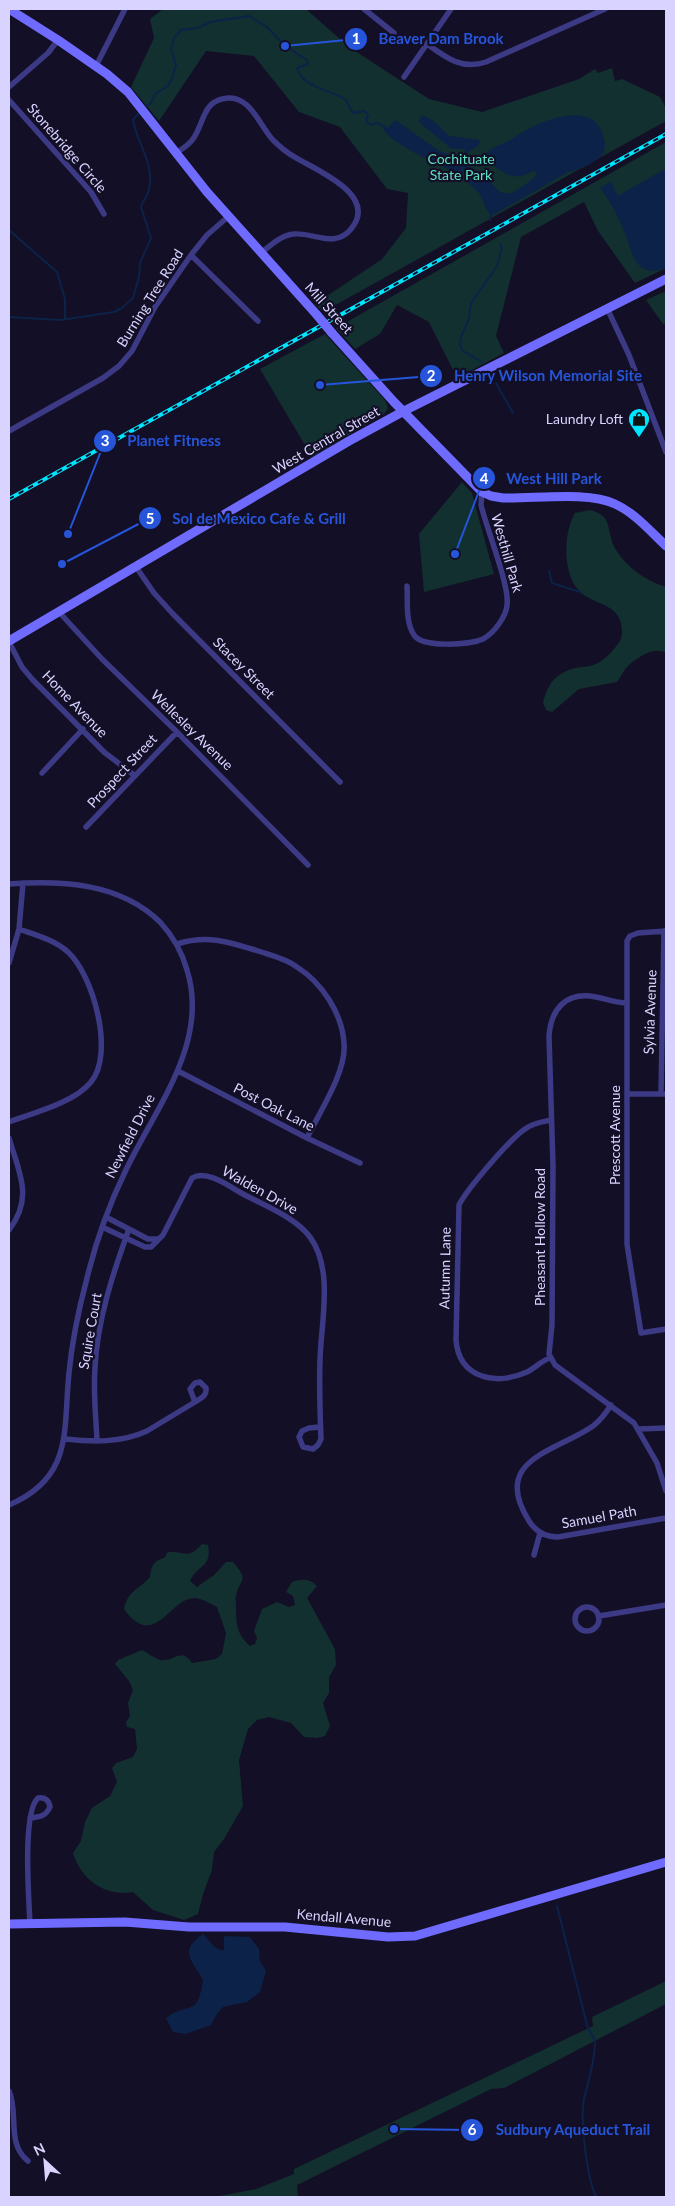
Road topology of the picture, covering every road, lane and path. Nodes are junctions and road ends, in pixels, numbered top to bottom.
1 (9, 9) edge
2 (125, 9) edge
3 (364, 9) edge
4 (451, 9) edge
5 (604, 9) edge
6 (394, 33) dead end
7 (58, 40) junction
8 (427, 44) junction
9 (96, 66) junction
10 (404, 77) dead end
11 (9, 87) edge
12 (9, 100) edge
13 (176, 154) junction
14 (104, 214) dead end
15 (229, 216) junction
16 (261, 253) junction
17 (191, 255) junction
18 (666, 279) edge
19 (607, 308) junction
20 (258, 321) dead end
21 (404, 411) junction
22 (9, 431) edge
23 (666, 452) edge
24 (482, 492) junction
25 (666, 546) edge
26 (136, 567) junction
27 (407, 586) dead end
28 (59, 612) junction
29 (9, 642) edge
30 (83, 729) junction
31 (177, 732) junction
32 (42, 773) dead end
33 (134, 775) junction
34 (340, 782) dead end
35 (86, 827) dead end
36 (308, 865) dead end
37 (23, 883) junction
38 (9, 884) edge
39 (20, 929) junction
40 (665, 931) edge
41 (177, 944) junction
42 (9, 962) edge
43 (627, 1003) junction
44 (178, 1071) junction
45 (628, 1094) junction
46 (664, 1094) edge
47 (551, 1120) junction
48 (9, 1122) edge
49 (9, 1138) edge
50 (307, 1138) junction
51 (360, 1163) dead end
52 (106, 1217) junction
53 (102, 1227) junction
54 (129, 1229) junction
55 (9, 1230) edge
56 (126, 1238) junction
57 (159, 1239) junction
58 (666, 1329) edge
59 (550, 1358) junction
60 (195, 1402) dead end
61 (611, 1405) junction
62 (320, 1427) junction
63 (666, 1428) edge
64 (639, 1429) junction
65 (65, 1439) junction
66 (97, 1441) junction
67 (666, 1491) edge
68 (9, 1505) edge
69 (666, 1518) edge
70 (540, 1533) junction
71 (534, 1554) dead end
72 (666, 1605) edge
73 (599, 1616) junction
74 (30, 1818) dead end
75 (666, 1862) edge
76 (9, 1924) edge
77 (30, 1924) junction
78 (9, 2091) edge
79 (28, 2160) dead end

1 - 7 main road, Mill Street
2 - 9 street
3 - 6 street
4 - 8 street
5 - 8 street
7 - 9 main road, Mill Street
7 - 11 street
8 - 10 street
9 - 13 main road, Mill Street
12 - 14 street, Stonebridge Circle
13 - 15 main road, Mill Street
13 - 16 street
15 - 16 main road, Mill Street
15 - 17 street, Burning Tree Road
16 - 21 main road, Mill Street, bridge
17 - 20 street
17 - 22 street, Burning Tree Road
18 - 19 main road, West Central Street
19 - 21 main road, West Central Street
19 - 23 street
21 - 24 main road, Mill Street
21 - 26 main road, West Central Street
24 - 25 main road
24 - 27 street, Westhill Park
26 - 28 main road, West Central Street
26 - 34 street, Stacey Street
28 - 29 main road, West Central Street
28 - 31 street, Wellesley Avenue
29 - 30 street, Home Avenue
30 - 32 street
30 - 33 street, Home Avenue
31 - 33 street, Prospect Street
31 - 36 street, Wellesley Avenue
33 - 35 street, Prospect Street
37 - 38 street, Newfield Drive
37 - 39 street
37 - 41 street, Newfield Drive
39 - 42 street
39 - 48 street
40 - 43 street, Prescott Avenue
40 - 46 street, Sylvia Avenue
41 - 44 street, Newfield Drive
41 - 50 street
43 - 45 street, Prescott Avenue
43 - 47 street, Pheasant Hollow Road
44 - 50 street, Post Oak Lane
44 - 52 street, Newfield Drive
45 - 46 street
45 - 58 street, Prescott Avenue
47 - 59 street, Pheasant Hollow Road
47 - 59 street, Autumn Lane
49 - 55 street
50 - 51 street, Post Oak Lane
52 - 53 street, Newfield Drive
52 - 54 street
53 - 56 street
53 - 65 street, Newfield Drive
54 - 56 street, Squire Court
54 - 57 street
56 - 57 street
56 - 66 street, Squire Court
57 - 62 street, Walden Drive
59 - 61 street
60 - 66 street
61 - 64 street
61 - 70 street
62 - 62 street, Walden Drive
63 - 64 street
64 - 67 street
65 - 66 street
65 - 68 street, Newfield Drive
69 - 70 street, Samuel Path
70 - 71 street
72 - 73 street
73 - 73 street
74 - 77 street
75 - 77 main road, Kendall Avenue
76 - 77 main road, Kendall Avenue
78 - 79 street

